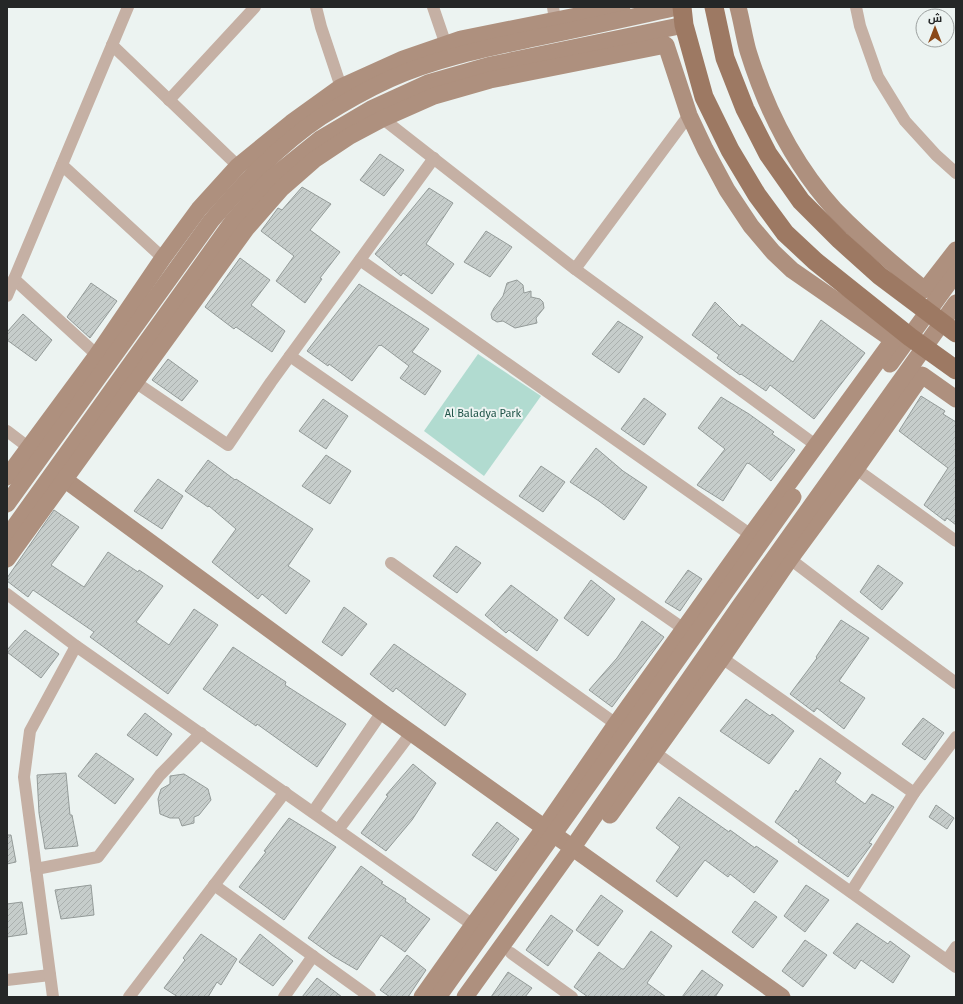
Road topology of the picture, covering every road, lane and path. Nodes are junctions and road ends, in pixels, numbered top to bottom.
1 (128, 7) edge
2 (255, 7) edge
3 (316, 7) edge
4 (433, 7) edge
5 (622, 7) edge
6 (678, 7) edge
7 (714, 7) edge
8 (738, 7) edge
9 (856, 7) edge
10 (554, 13) edge
11 (683, 16) edge
12 (446, 45) junction
13 (112, 46) junction
14 (341, 87) junction
15 (169, 100) junction
16 (376, 114) junction
17 (689, 115) junction
18 (434, 158) junction
19 (62, 165) junction
20 (238, 166) junction
21 (956, 173) edge
22 (956, 250) edge
23 (163, 258) junction
24 (360, 260) junction
25 (575, 269) junction
26 (956, 273) edge
27 (14, 279) junction
28 (7, 296) edge
29 (956, 303) edge
30 (942, 323) edge
31 (917, 342) junction
32 (97, 355) junction
33 (290, 356) junction
34 (956, 370) edge
35 (135, 382) junction
36 (956, 399) edge
37 (7, 431) edge
38 (817, 446) junction
39 (28, 447) junction
40 (856, 469) junction
41 (7, 477) edge
42 (64, 479) junction
43 (7, 504) edge
44 (751, 535) junction
45 (7, 537) edge
46 (956, 541) edge
47 (790, 558) junction
48 (7, 559) edge
49 (391, 563) dead end
50 (7, 594) edge
51 (684, 629) junction
52 (76, 646) junction
53 (722, 658) junction
54 (956, 683) edge
55 (382, 712) junction
56 (616, 724) junction
57 (201, 733) junction
58 (411, 733) junction
59 (956, 737) edge
60 (654, 752) junction
61 (285, 792) junction
62 (914, 793) junction
63 (312, 812) junction
64 (338, 830) junction
65 (550, 830) junction
66 (578, 850) junction
67 (36, 869) junction
68 (214, 885) junction
69 (851, 892) junction
70 (473, 925) junction
71 (956, 947) edge
72 (511, 953) junction
73 (313, 956) junction
74 (951, 964) edge
75 (50, 975) junction
76 (7, 980) edge
77 (53, 997) edge
78 (129, 997) edge
79 (284, 997) edge
80 (370, 997) edge
81 (422, 997) edge
82 (438, 997) edge
83 (465, 997) edge
84 (479, 997) edge
85 (572, 997) edge
86 (782, 997) edge

1 - 13 street
2 - 15 street
3 - 14 street
4 - 12 street
5 - 10 main road
6 - 43 main road
7 - 30 main road
8 - 22 main road
9 - 21 street
10 - 12 main road
11 - 16 main road
11 - 31 main road
12 - 14 main road
13 - 15 street
13 - 19 street
14 - 20 main road
15 - 20 street
16 - 17 main road
16 - 18 street
16 - 35 main road
16 - 45 main road
17 - 25 street
17 - 38 main road
18 - 24 street
18 - 25 street
19 - 23 street
19 - 27 street
20 - 23 main road
23 - 32 main road
24 - 33 street
24 - 44 street
25 - 38 street
26 - 30 main road
27 - 28 street
27 - 32 street
29 - 30 main road
30 - 31 main road
31 - 34 main road
31 - 65 main road
31 - 66 main road
32 - 39 main road
33 - 35 street
33 - 51 street
35 - 42 main road
36 - 40 main road
37 - 39 street
38 - 44 main road
39 - 41 main road
40 - 46 street
40 - 47 main road
42 - 48 main road
42 - 55 main road
44 - 51 main road
47 - 53 main road
47 - 54 street
49 - 56 street
50 - 52 street
51 - 56 main road
52 - 57 street
52 - 67 street
53 - 60 main road
53 - 62 street
55 - 58 main road
55 - 63 street
56 - 65 main road
57 - 61 street
57 - 67 street
58 - 64 street
58 - 65 main road
59 - 62 street
60 - 66 main road
60 - 69 street
61 - 63 street
61 - 68 street
62 - 69 street
63 - 64 street
64 - 70 street
65 - 66 main road
65 - 70 main road
65 - 82 main road
66 - 72 main road
66 - 83 main road
66 - 86 main road
67 - 75 street
68 - 73 street
68 - 78 street
69 - 74 street
70 - 81 main road
71 - 74 street
72 - 84 main road
72 - 85 street
73 - 79 street
73 - 80 street
75 - 76 street
75 - 77 street

